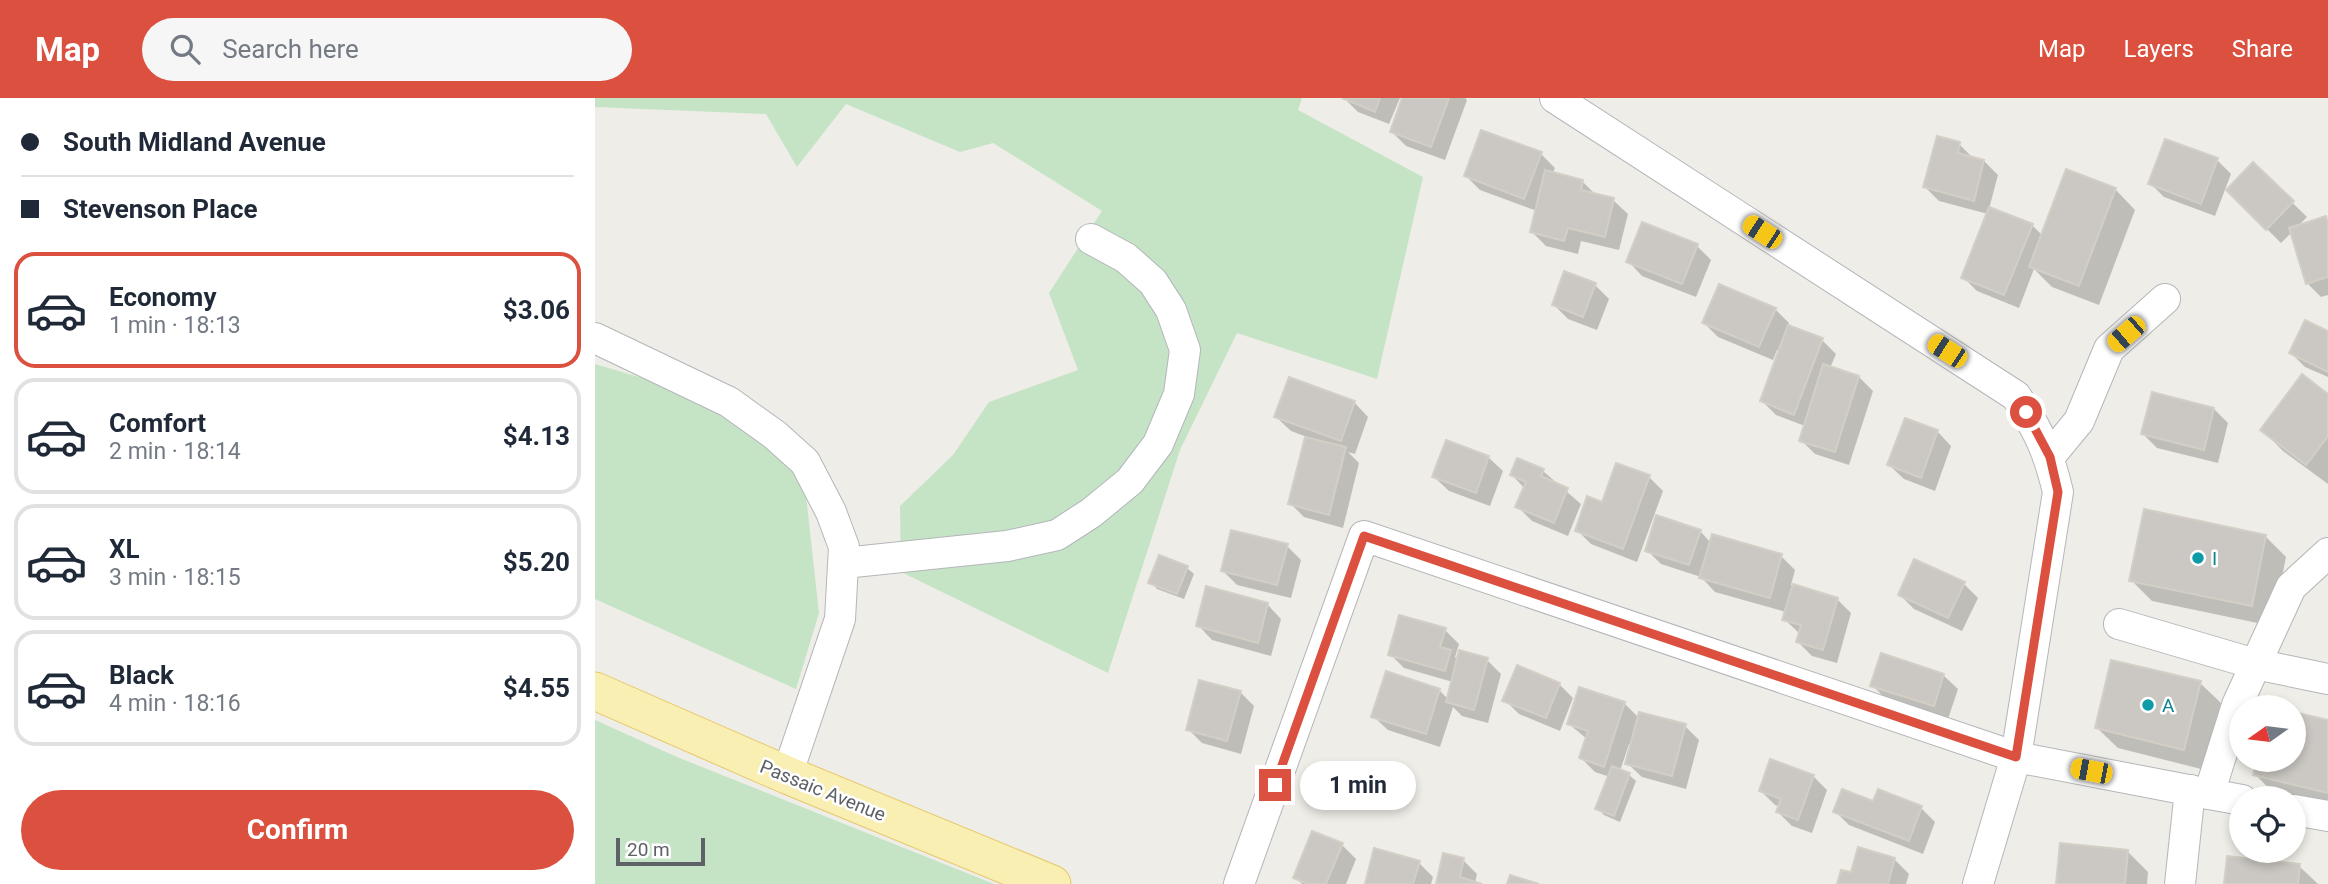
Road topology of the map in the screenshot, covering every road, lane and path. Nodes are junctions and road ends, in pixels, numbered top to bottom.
1 (1555, 98) edge
2 (1091, 239) dead end
3 (2165, 299) dead end
4 (595, 338) edge
5 (2050, 457) junction
6 (2328, 553) edge
7 (843, 563) junction
8 (2119, 624) dead end
9 (2255, 664) junction
10 (2328, 679) edge
11 (595, 691) edge
12 (2016, 757) junction
13 (787, 775) junction
14 (2200, 792) junction
15 (2229, 798) edge
16 (2306, 812) edge
17 (2328, 816) edge
18 (1052, 884) edge
19 (1239, 884) edge
20 (1978, 884) edge
21 (2180, 884) edge

1 - 5 street
2 - 7 street
3 - 5 street
4 - 7 street
5 - 12 street
6 - 9 street
7 - 13 street
8 - 9 street
9 - 10 street
9 - 14 street
11 - 13 main road, Passaic Avenue
12 - 14 street
12 - 19 street
12 - 20 street
13 - 18 main road, Passaic Avenue
14 - 15 street
14 - 21 street
16 - 17 street

